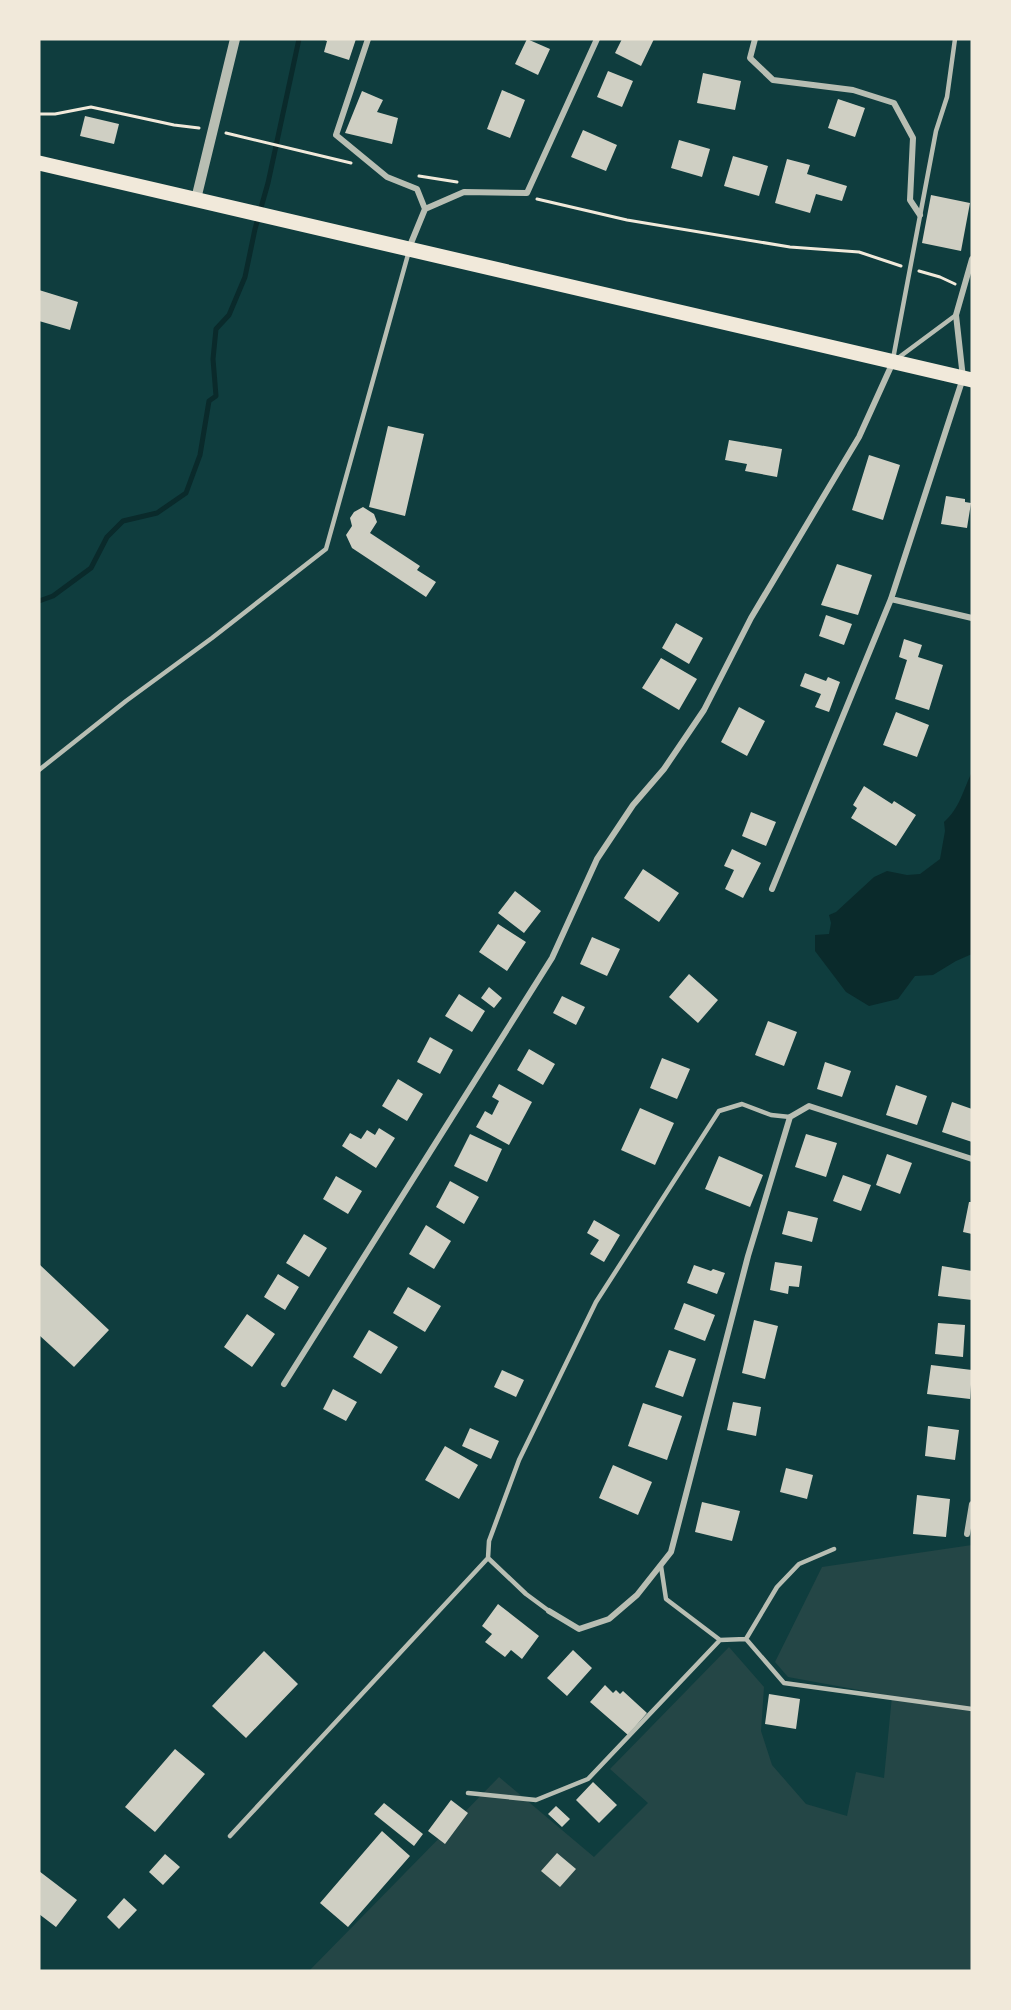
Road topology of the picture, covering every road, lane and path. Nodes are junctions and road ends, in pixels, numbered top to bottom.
1 (235, 39) edge
2 (368, 39) edge
3 (597, 39) edge
4 (755, 39) edge
5 (956, 39) edge
6 (39, 163) edge
7 (196, 199) junction
8 (425, 209) junction
9 (920, 214) junction
10 (409, 248) junction
11 (972, 259) edge
12 (956, 315) junction
13 (893, 362) junction
14 (968, 379) edge
15 (891, 599) junction
16 (972, 618) edge
17 (39, 770) edge
18 (771, 889) dead end
19 (790, 1117) junction
20 (972, 1159) edge
21 (284, 1384) dead end
22 (972, 1504) edge
23 (967, 1534) dead end
24 (834, 1549) dead end
25 (488, 1558) junction
26 (661, 1566) junction
27 (549, 1611) joint
28 (746, 1639) junction
29 (720, 1640) junction
30 (972, 1709) edge
31 (468, 1793) dead end
32 (230, 1836) dead end

1 - 7 street
2 - 8 street
3 - 8 street
4 - 9 street
5 - 9 lane
6 - 7 main road
7 - 10 main road
8 - 10 street
9 - 13 lane
10 - 13 main road
10 - 17 lane
11 - 12 street
12 - 13 lane
12 - 14 street
13 - 14 main road
13 - 21 street
14 - 15 street
15 - 16 street
15 - 18 street
19 - 20 street
19 - 25 lane
19 - 26 street
22 - 23 street
24 - 28 lane
25 - 27 lane
25 - 32 lane
26 - 27 street
26 - 29 lane
28 - 29 lane
28 - 30 lane
29 - 31 lane

